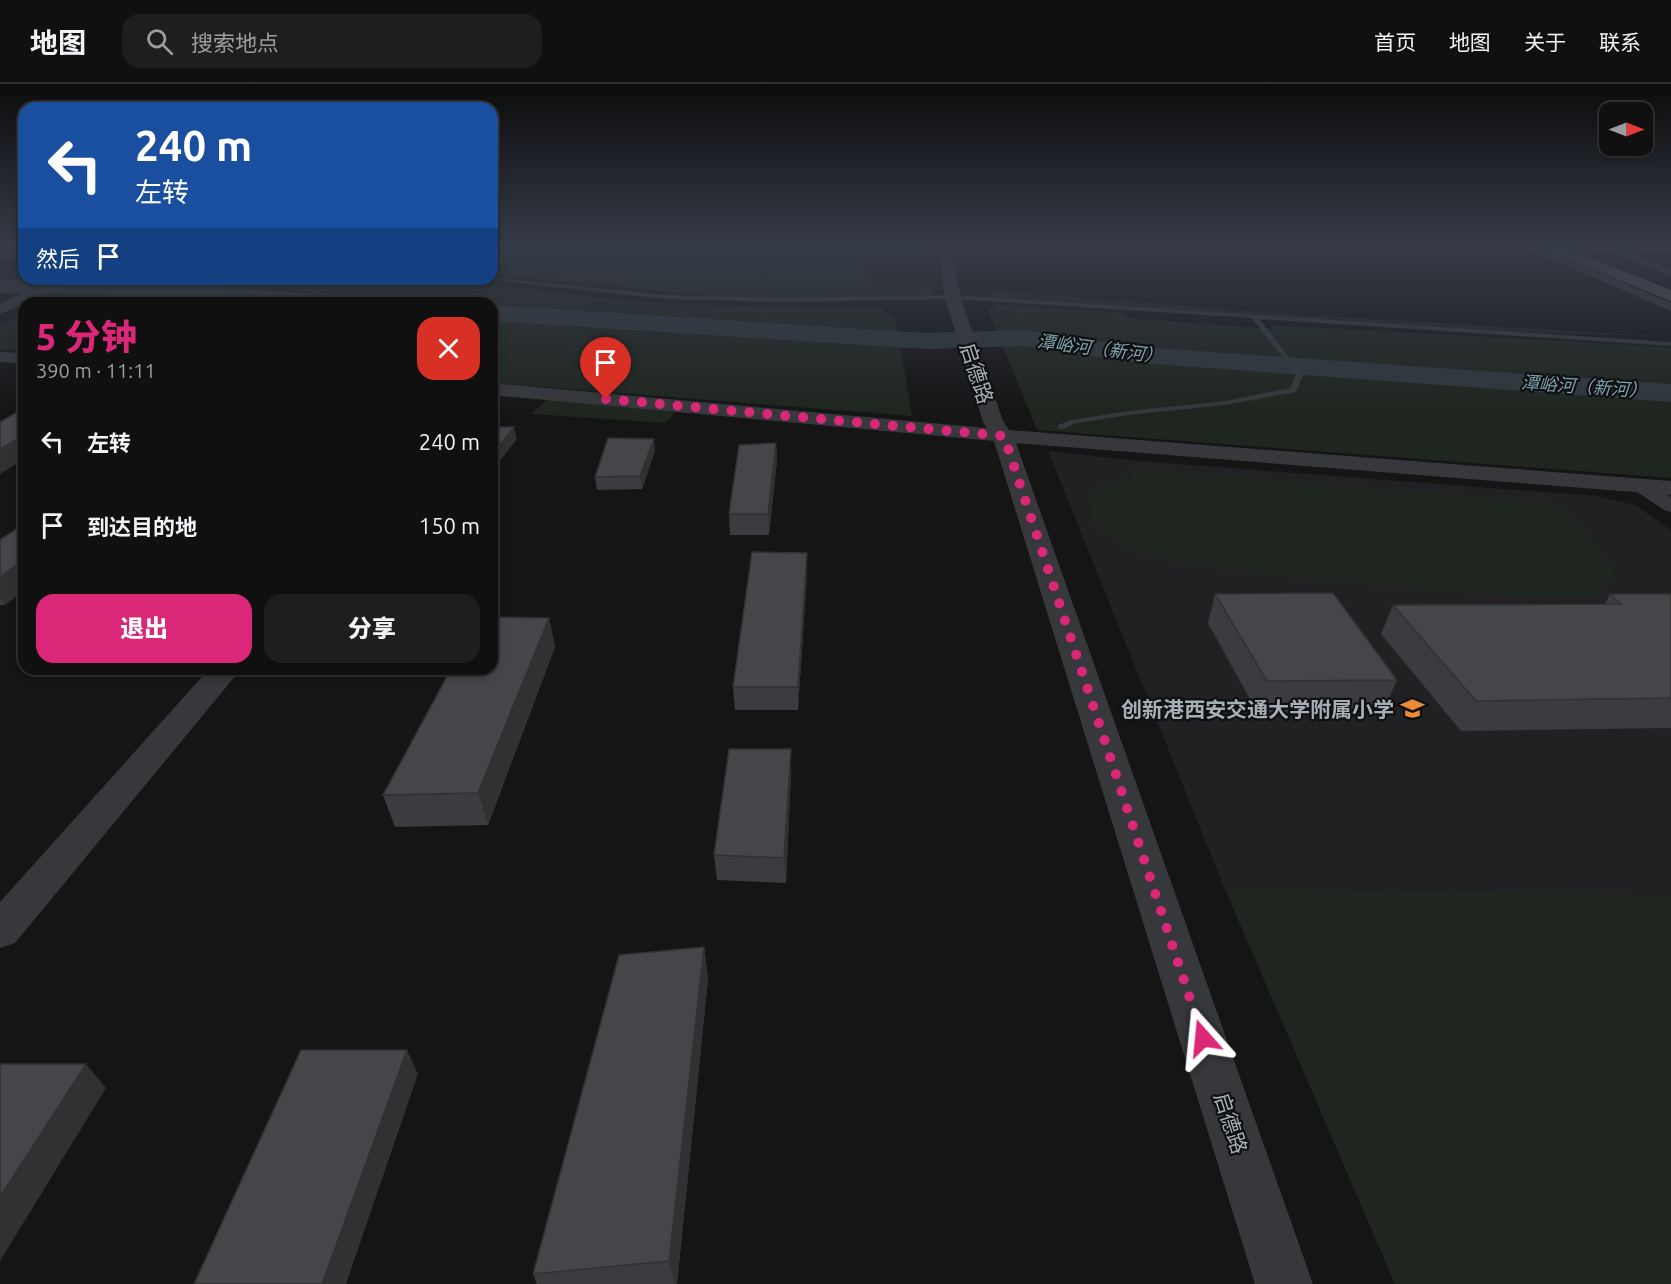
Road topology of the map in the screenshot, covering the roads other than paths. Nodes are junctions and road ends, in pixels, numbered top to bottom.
1 (954, 300) edge
2 (985, 300) edge
3 (1654, 300) edge
4 (18, 301) edge
5 (1671, 307) edge
6 (0, 309) edge
7 (1254, 317) junction
8 (1671, 344) edge
9 (0, 357) edge
10 (18, 358) edge
11 (498, 389) edge
12 (1061, 427) dead end
13 (998, 429) junction
14 (1641, 486) junction
15 (1671, 488) edge
16 (1671, 506) edge
17 (221, 675) edge
18 (0, 932) edge
19 (1284, 1284) edge

1 - 13 street, 启德路
2 - 7 lane
3 - 5 street
4 - 6 street
7 - 8 lane
7 - 12 lane
9 - 10 street
11 - 13 street
13 - 14 street
13 - 19 street, 启德路
14 - 15 street
14 - 16 street
17 - 18 street

